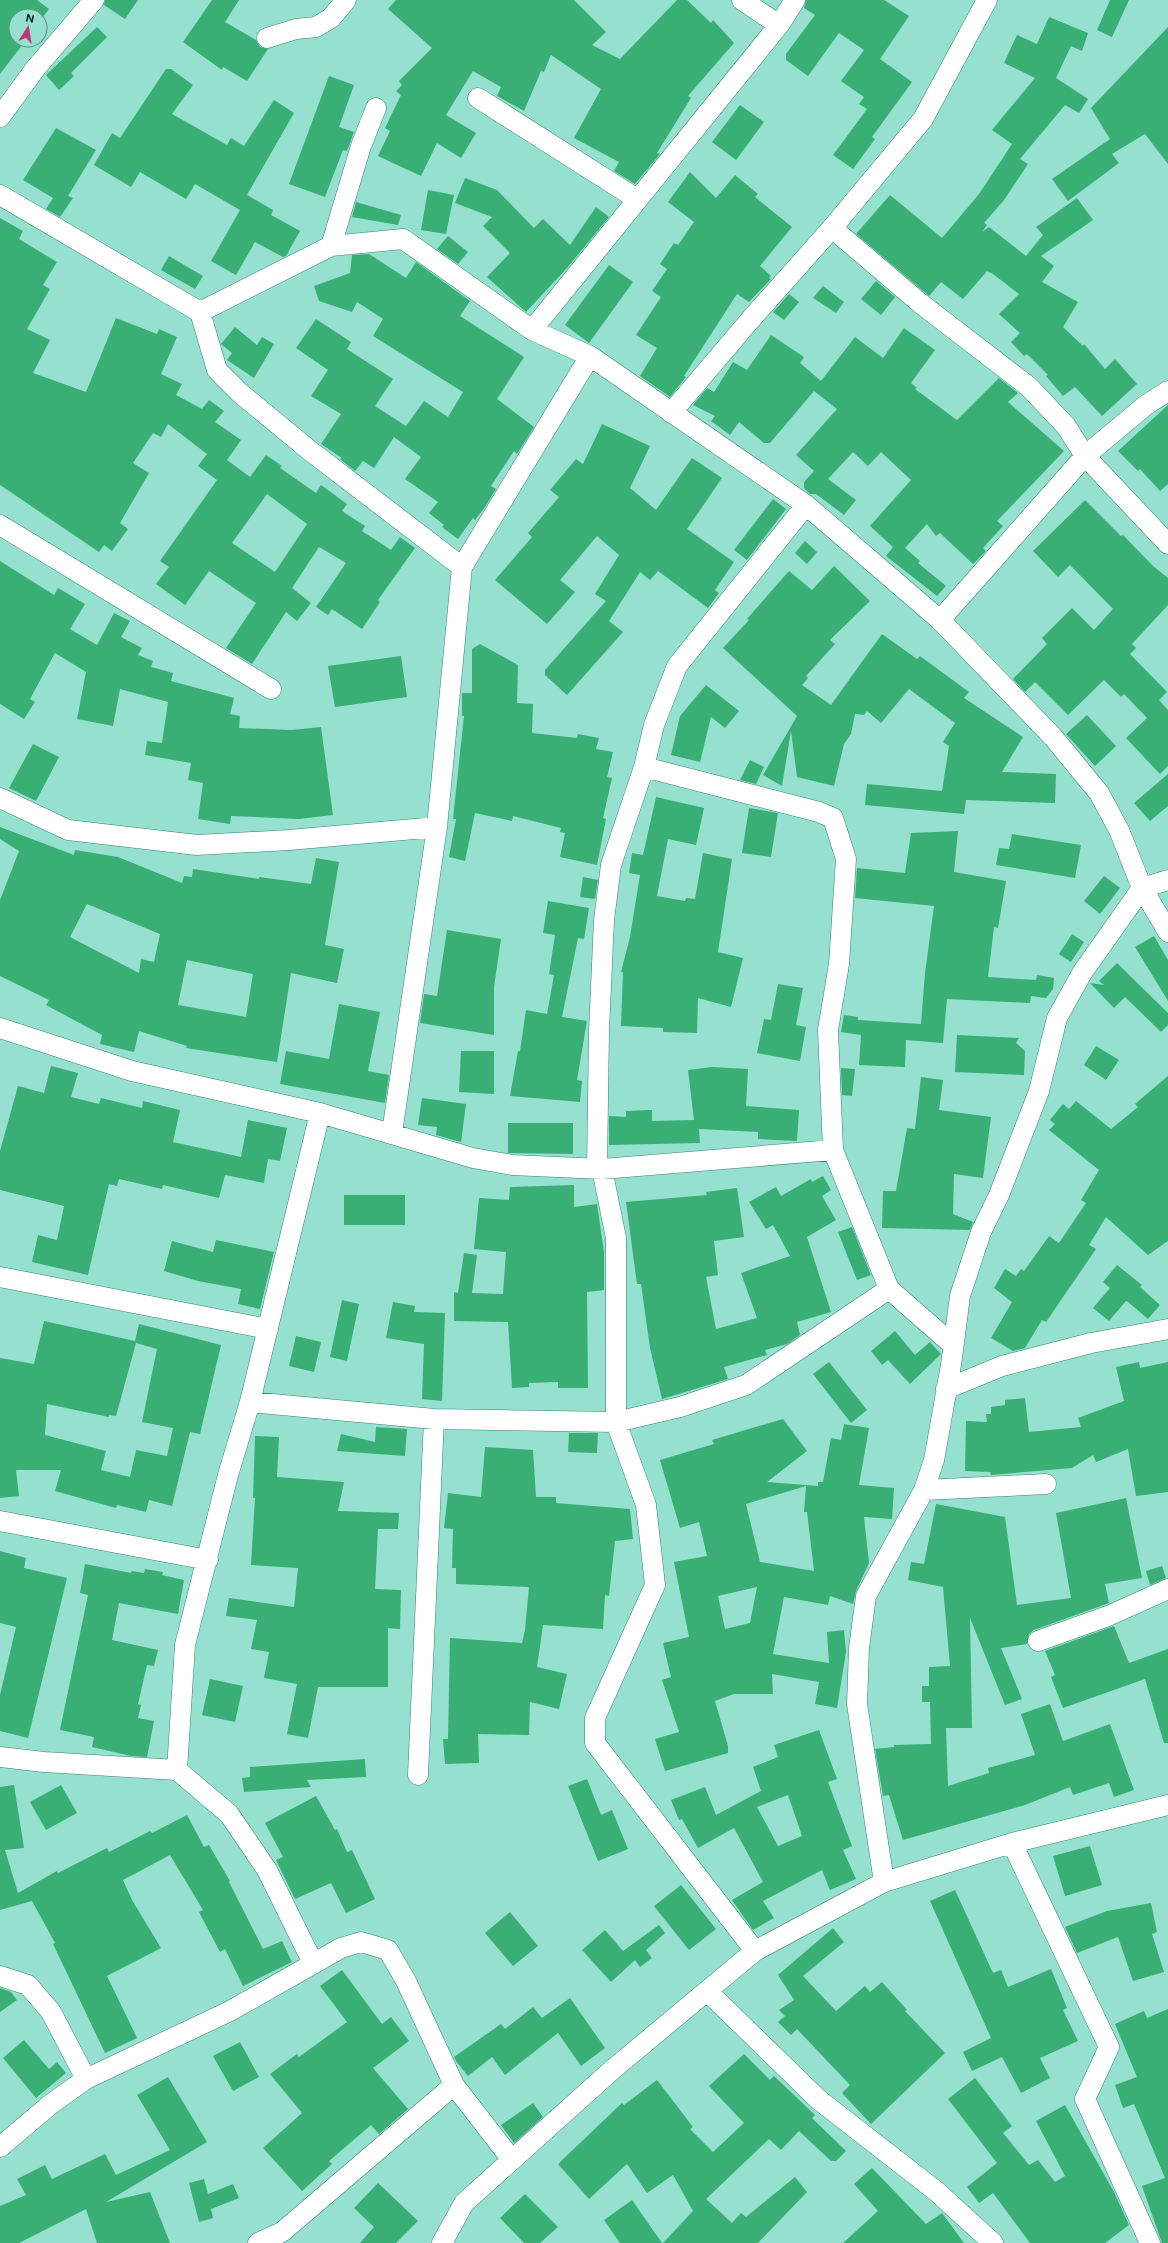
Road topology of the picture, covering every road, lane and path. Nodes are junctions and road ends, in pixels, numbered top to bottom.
1 (94, 0) edge
2 (346, 0) edge
3 (742, 0) edge
4 (795, 0) edge
5 (987, 0) edge
6 (779, 25) junction
7 (267, 38) dead end
8 (478, 98) dead end
9 (376, 108) dead end
10 (0, 117) edge
11 (0, 195) edge
12 (637, 199) junction
13 (832, 228) junction
14 (331, 246) junction
15 (200, 312) junction
16 (532, 330) junction
17 (590, 356) junction
18 (1168, 391) edge
19 (671, 413) junction
20 (1085, 456) junction
21 (806, 505) junction
22 (0, 525) edge
23 (1168, 544) edge
24 (462, 567) junction
25 (940, 620) junction
26 (271, 689) dead end
27 (644, 767) junction
28 (0, 798) edge
29 (437, 827) junction
30 (1168, 880) edge
31 (1142, 888) junction
32 (1168, 932) edge
33 (0, 1028) edge
34 (320, 1113) junction
35 (392, 1133) junction
36 (833, 1150) junction
37 (600, 1168) junction
38 (0, 1277) edge
39 (889, 1289) junction
40 (268, 1329) junction
41 (1168, 1329) edge
42 (953, 1346) junction
43 (946, 1389) junction
44 (250, 1402) junction
45 (434, 1420) junction
46 (616, 1422) junction
47 (1046, 1484) dead end
48 (924, 1490) junction
49 (0, 1521) edge
50 (208, 1560) junction
51 (1168, 1589) edge
52 (1038, 1641) dead end
53 (0, 1757) edge
54 (177, 1770) junction
55 (418, 1775) dead end
56 (1168, 1805) edge
57 (1012, 1843) junction
58 (884, 1882) junction
59 (755, 1952) junction
60 (313, 1963) junction
61 (0, 1976) edge
62 (707, 1991) junction
63 (86, 2079) junction
64 (454, 2085) junction
65 (0, 2147) edge
66 (512, 2160) junction
67 (258, 2243) edge
68 (442, 2243) edge
69 (993, 2243) edge
70 (1150, 2243) edge

1 - 10 street
2 - 7 street
3 - 6 street
4 - 6 street
5 - 13 street
6 - 12 street
8 - 12 street
9 - 14 street
11 - 15 street
12 - 16 street
13 - 19 street
13 - 20 street
14 - 15 street
14 - 16 street
15 - 24 street
16 - 17 street
17 - 19 street
17 - 24 street
18 - 20 street
19 - 21 street
20 - 23 street
20 - 25 street
21 - 25 street
21 - 27 street
22 - 26 street
24 - 29 street
25 - 31 street
27 - 36 street
27 - 37 street
28 - 29 street
29 - 35 street
30 - 31 street
31 - 32 street
31 - 42 street
33 - 34 street
34 - 35 street
34 - 40 street
35 - 37 street
36 - 37 street
36 - 39 street
37 - 46 street
38 - 40 street
39 - 42 street
39 - 46 street
40 - 44 street
41 - 43 street
42 - 43 street
43 - 48 street
44 - 45 street
44 - 50 street
45 - 46 street
45 - 55 street
46 - 59 street
47 - 48 street
48 - 58 street
49 - 50 street
50 - 54 street
51 - 52 street
53 - 54 street
54 - 60 street
56 - 57 street
57 - 58 street
57 - 70 street
58 - 59 street
59 - 62 street
60 - 63 street
60 - 64 street
61 - 63 street
62 - 66 street
62 - 69 street
63 - 65 street
64 - 66 street
64 - 67 street
66 - 68 street

